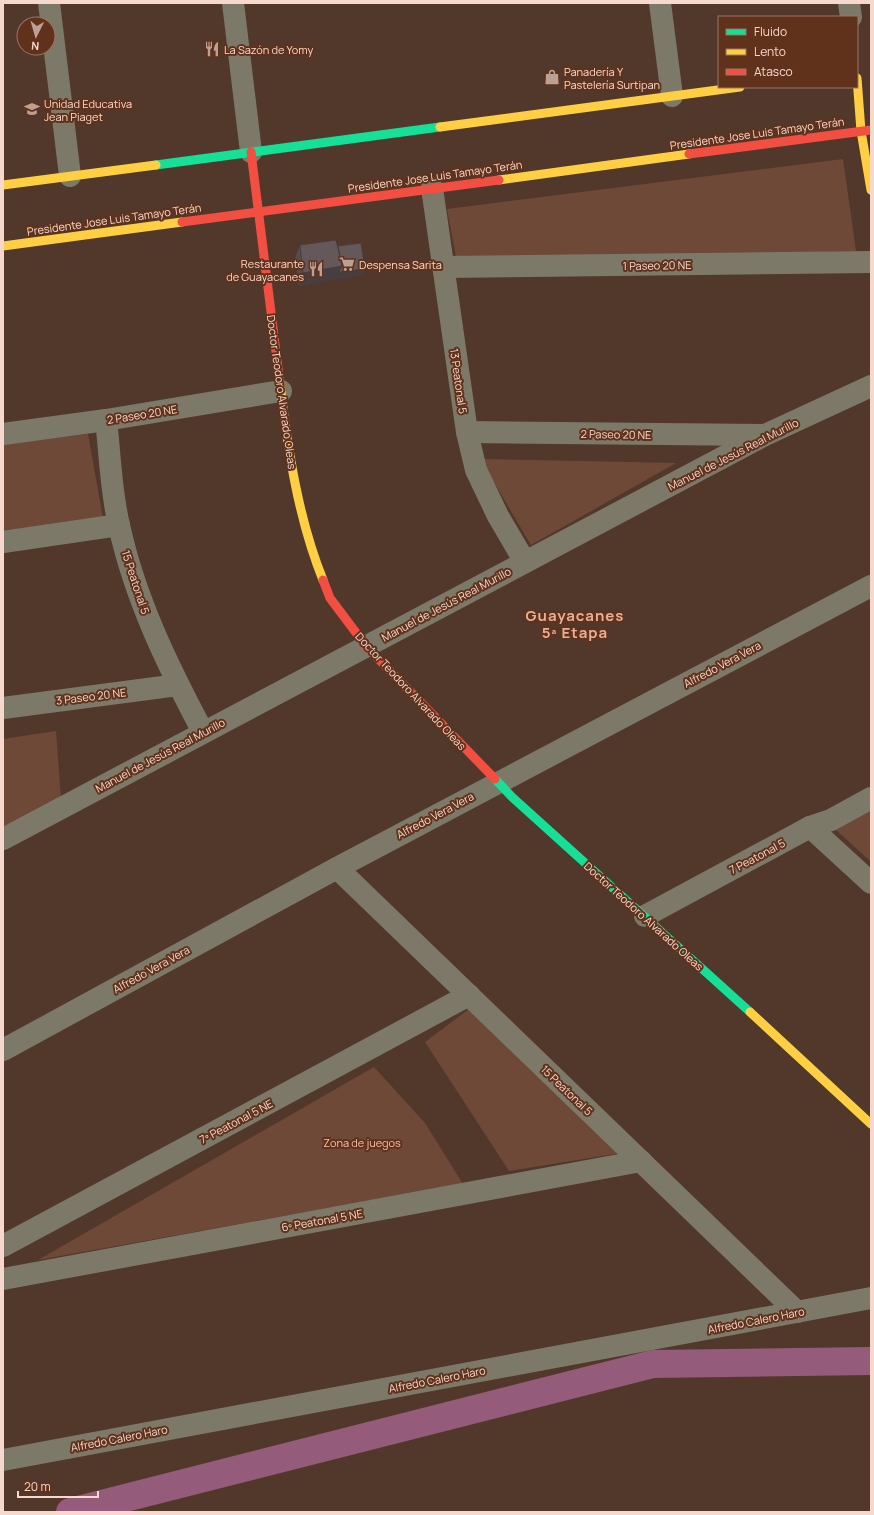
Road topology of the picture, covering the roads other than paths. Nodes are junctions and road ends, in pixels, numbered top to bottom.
1 (50, 3) edge
2 (233, 3) edge
3 (660, 3) edge
4 (849, 3) edge
5 (851, 16) edge
6 (858, 84) edge
7 (732, 88) edge
8 (672, 96) junction
9 (866, 130) edge
10 (250, 152) junction
11 (70, 176) junction
12 (3, 185) edge
13 (432, 188) junction
14 (871, 190) edge
15 (259, 211) junction
16 (3, 246) edge
17 (871, 262) edge
18 (443, 267) junction
19 (871, 386) edge
20 (281, 391) junction
21 (106, 420) junction
22 (467, 432) junction
23 (3, 434) edge
24 (765, 435) junction
25 (119, 525) junction
26 (3, 542) edge
27 (525, 562) junction
28 (871, 586) edge
29 (366, 646) junction
30 (178, 685) junction
31 (3, 708) edge
32 (203, 732) junction
33 (497, 782) junction
34 (871, 798) edge
35 (810, 828) junction
36 (3, 839) edge
37 (337, 868) junction
38 (871, 883) edge
39 (645, 916) junction
40 (469, 995) junction
41 (3, 1050) edge
42 (871, 1124) edge
43 (641, 1161) junction
44 (3, 1246) edge
45 (3, 1279) edge
46 (871, 1298) edge
47 (797, 1312) junction
48 (3, 1460) edge

1 - 11 street
2 - 10 street, Doctor Teodoro Alvarado Oleas
3 - 8 street
4 - 5 street
6 - 9 street
7 - 8 street
8 - 10 street
9 - 13 street, Presidente Jose Luis Tamayo Terán
9 - 14 street
10 - 11 street
10 - 15 street, Doctor Teodoro Alvarado Oleas
11 - 12 street
13 - 15 street, Presidente Jose Luis Tamayo Terán
13 - 18 street, 13 Peatonal 5
15 - 16 street, Presidente Jose Luis Tamayo Terán
15 - 20 street, Doctor Teodoro Alvarado Oleas
17 - 18 street, 1 Paseo 20 NE
18 - 22 street, 13 Peatonal 5
19 - 24 street, Manuel de Jesús Real Murillo
20 - 21 street, 2 Paseo 20 NE
20 - 29 street, Doctor Teodoro Alvarado Oleas
21 - 23 street, 2 Paseo 20 NE
21 - 25 street, 15 Peatonal 5
22 - 24 street, 2 Paseo 20 NE
22 - 27 street, 13 Peatonal 5
24 - 27 street, Manuel de Jesús Real Murillo
25 - 26 street
25 - 30 street, 15 Peatonal 5
27 - 29 street, Manuel de Jesús Real Murillo
28 - 33 street, Alfredo Vera Vera
29 - 32 street, Manuel de Jesús Real Murillo
29 - 33 street, Doctor Teodoro Alvarado Oleas
30 - 31 street, 3 Paseo 20 NE
30 - 32 street, 15 Peatonal 5
32 - 36 street, Manuel de Jesús Real Murillo
33 - 37 street, Alfredo Vera Vera
33 - 39 street, Doctor Teodoro Alvarado Oleas
34 - 35 street, 7 Peatonal 5
35 - 38 street
35 - 39 street, 7 Peatonal 5
37 - 40 street, 15 Peatonal 5
37 - 41 street, Alfredo Vera Vera
39 - 42 street, Doctor Teodoro Alvarado Oleas
40 - 43 street, 15 Peatonal 5
40 - 44 street, 7º Peatonal 5 NE
43 - 45 street, 6º Peatonal 5 NE
43 - 47 street, 15 Peatonal 5
46 - 47 street, Alfredo Calero Haro
47 - 48 street, Alfredo Calero Haro

